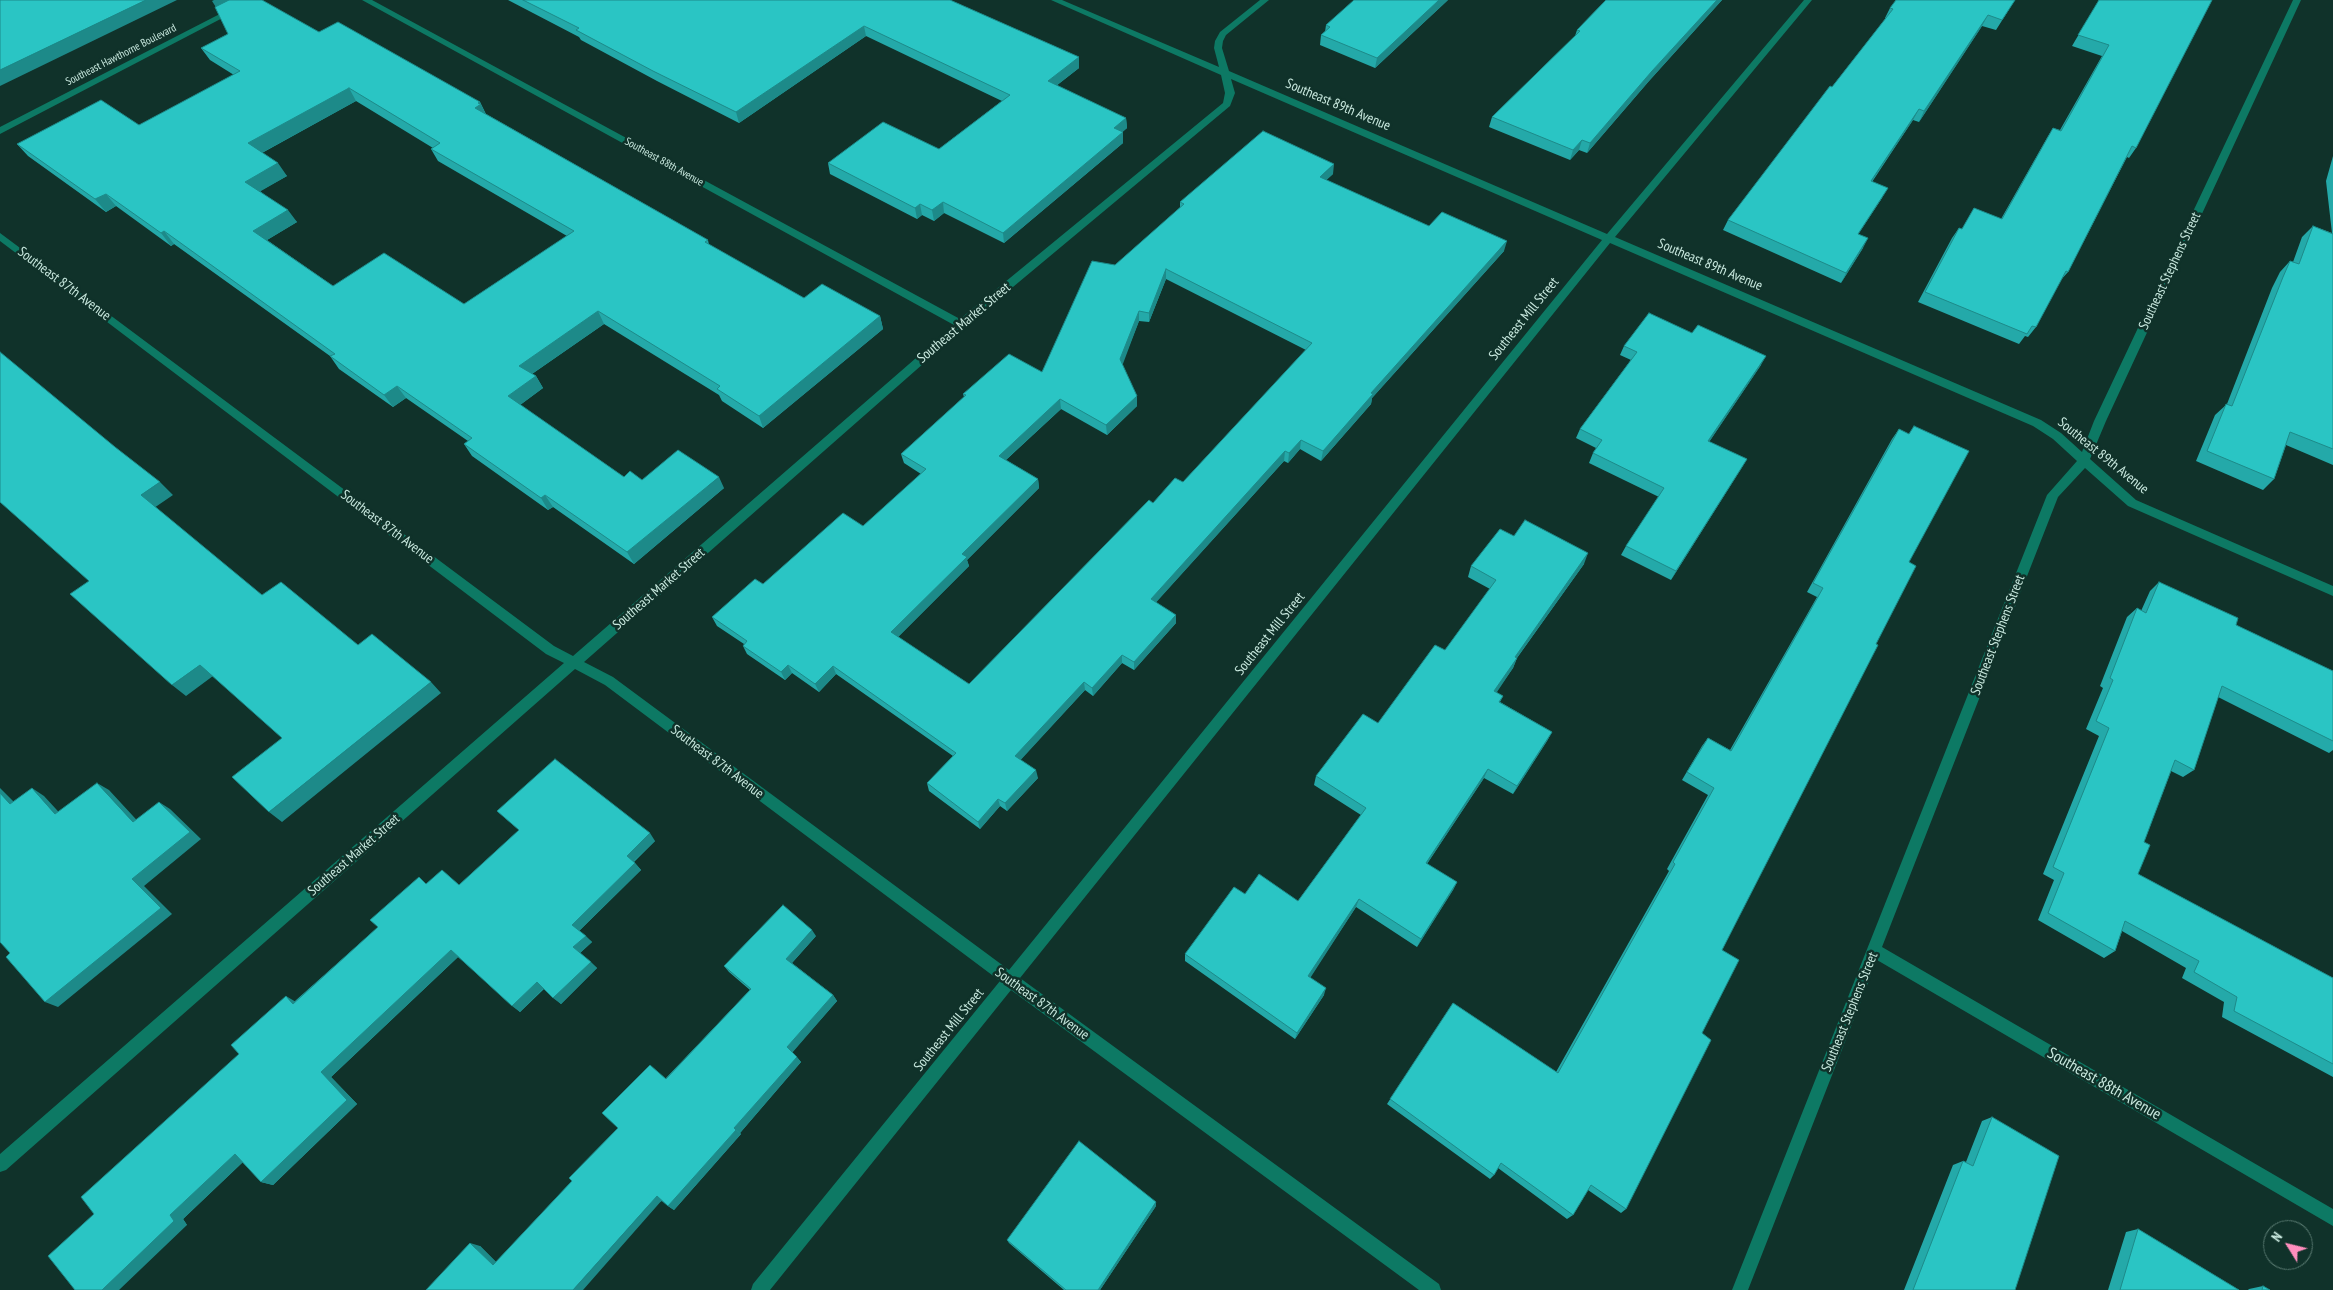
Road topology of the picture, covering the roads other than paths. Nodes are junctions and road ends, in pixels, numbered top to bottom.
1 (253, 0) edge
2 (366, 0) edge
3 (1055, 0) edge
4 (1266, 0) edge
5 (1808, 0) edge
6 (2296, 0) edge
7 (1226, 73) junction
8 (0, 131) edge
9 (0, 236) edge
10 (1609, 238) junction
11 (961, 324) junction
12 (2084, 461) junction
13 (2333, 591) edge
14 (575, 662) junction
15 (1874, 950) junction
16 (1010, 980) junction
17 (0, 1164) edge
18 (2333, 1218) edge
19 (759, 1290) edge
20 (1433, 1290) edge
21 (1740, 1290) edge

1 - 8 street, Southeast Hawthorne Boulevard
2 - 11 street, Southeast 88th Avenue
3 - 7 street, Southeast 89th Avenue
4 - 7 street, Southeast Market Street
5 - 10 street, Southeast Mill Street
6 - 12 street, Southeast Stephens Street
7 - 10 street, Southeast 89th Avenue
7 - 11 street, Southeast Market Street
9 - 14 street, Southeast 87th Avenue
10 - 12 street, Southeast 89th Avenue
10 - 16 street, Southeast Mill Street
11 - 14 street, Southeast Market Street
12 - 13 street, Southeast 89th Avenue
12 - 15 street, Southeast Stephens Street
14 - 16 street, Southeast 87th Avenue
14 - 17 street, Southeast Market Street
15 - 18 street, Southeast 88th Avenue
15 - 21 street, Southeast Stephens Street
16 - 19 street, Southeast Mill Street
16 - 20 street, Southeast 87th Avenue

